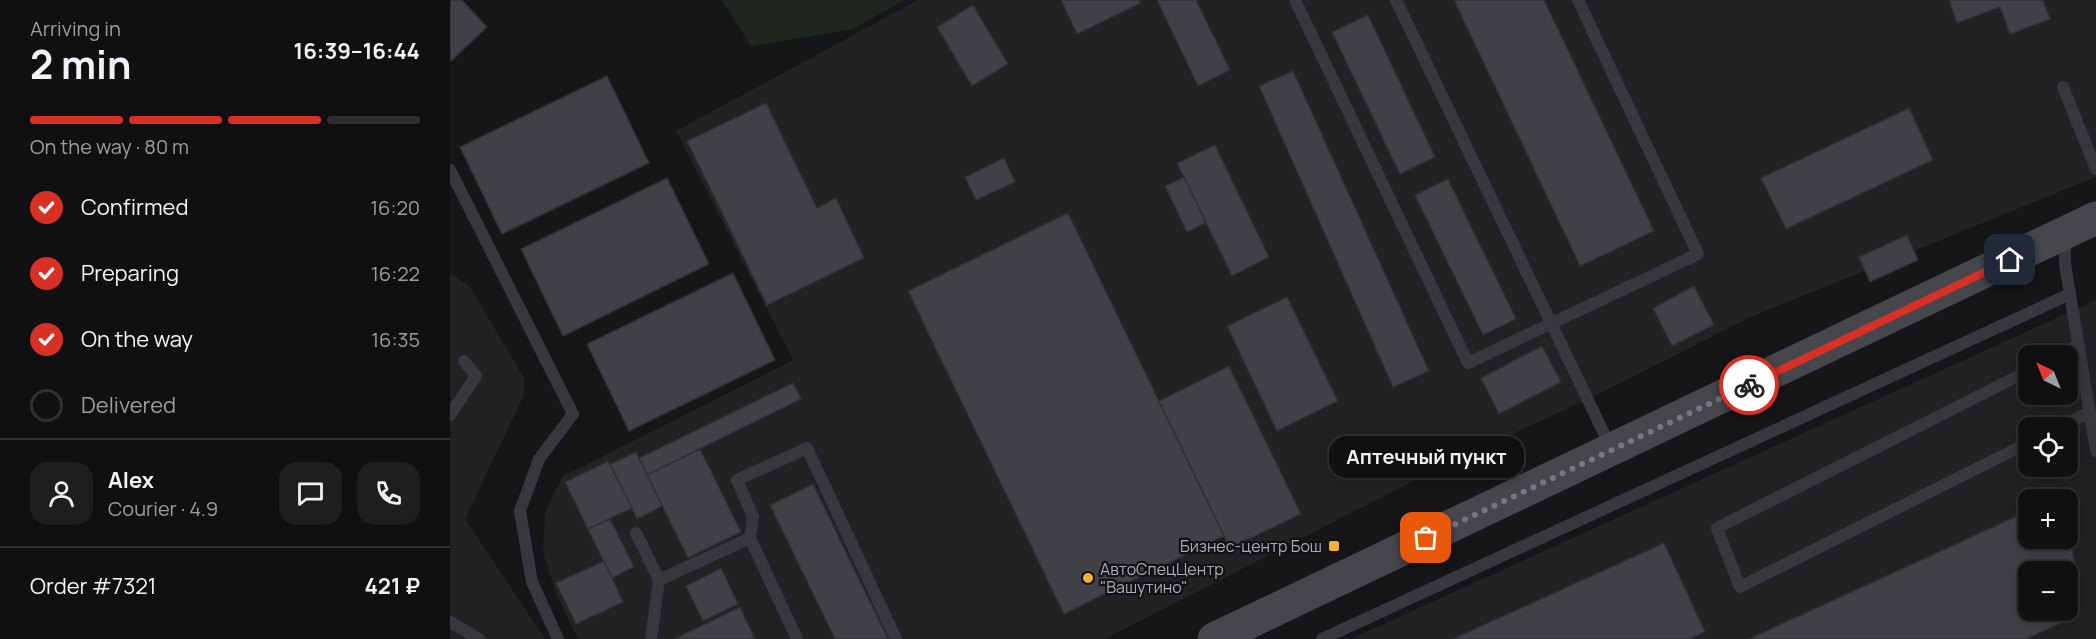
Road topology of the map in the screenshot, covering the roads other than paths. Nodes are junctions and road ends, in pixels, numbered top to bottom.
1 (1295, 0) edge
2 (1396, 0) edge
3 (1578, 0) edge
4 (2063, 87) dead end
5 (2096, 169) edge
6 (450, 170) edge
7 (2096, 218) edge
8 (2065, 233) junction
9 (2070, 294) junction
10 (1552, 324) junction
11 (2078, 345) joint
12 (464, 360) dead end
13 (2018, 376) edge
14 (2090, 412) junction
15 (450, 415) edge
16 (2078, 418) edge
17 (1611, 448) junction
18 (2018, 448) edge
19 (2096, 451) edge
20 (636, 533) dead end
21 (750, 538) junction
22 (659, 580) junction
23 (450, 622) edge
24 (479, 639) edge
25 (558, 639) edge
26 (651, 639) edge
27 (797, 639) edge
28 (896, 639) edge
29 (1214, 639) edge
30 (1322, 639) edge

1 - 10 lane
2 - 10 lane
3 - 10 lane
4 - 5 lane
6 - 25 lane
7 - 8 street
8 - 9 lane
8 - 17 street
9 - 11 lane
9 - 30 lane
10 - 17 lane
11 - 14 lane
12 - 15 lane
13 - 18 lane
14 - 16 lane
14 - 19 lane
17 - 29 street
20 - 22 lane
21 - 22 lane
21 - 27 lane
21 - 28 lane
22 - 26 lane
23 - 24 lane

